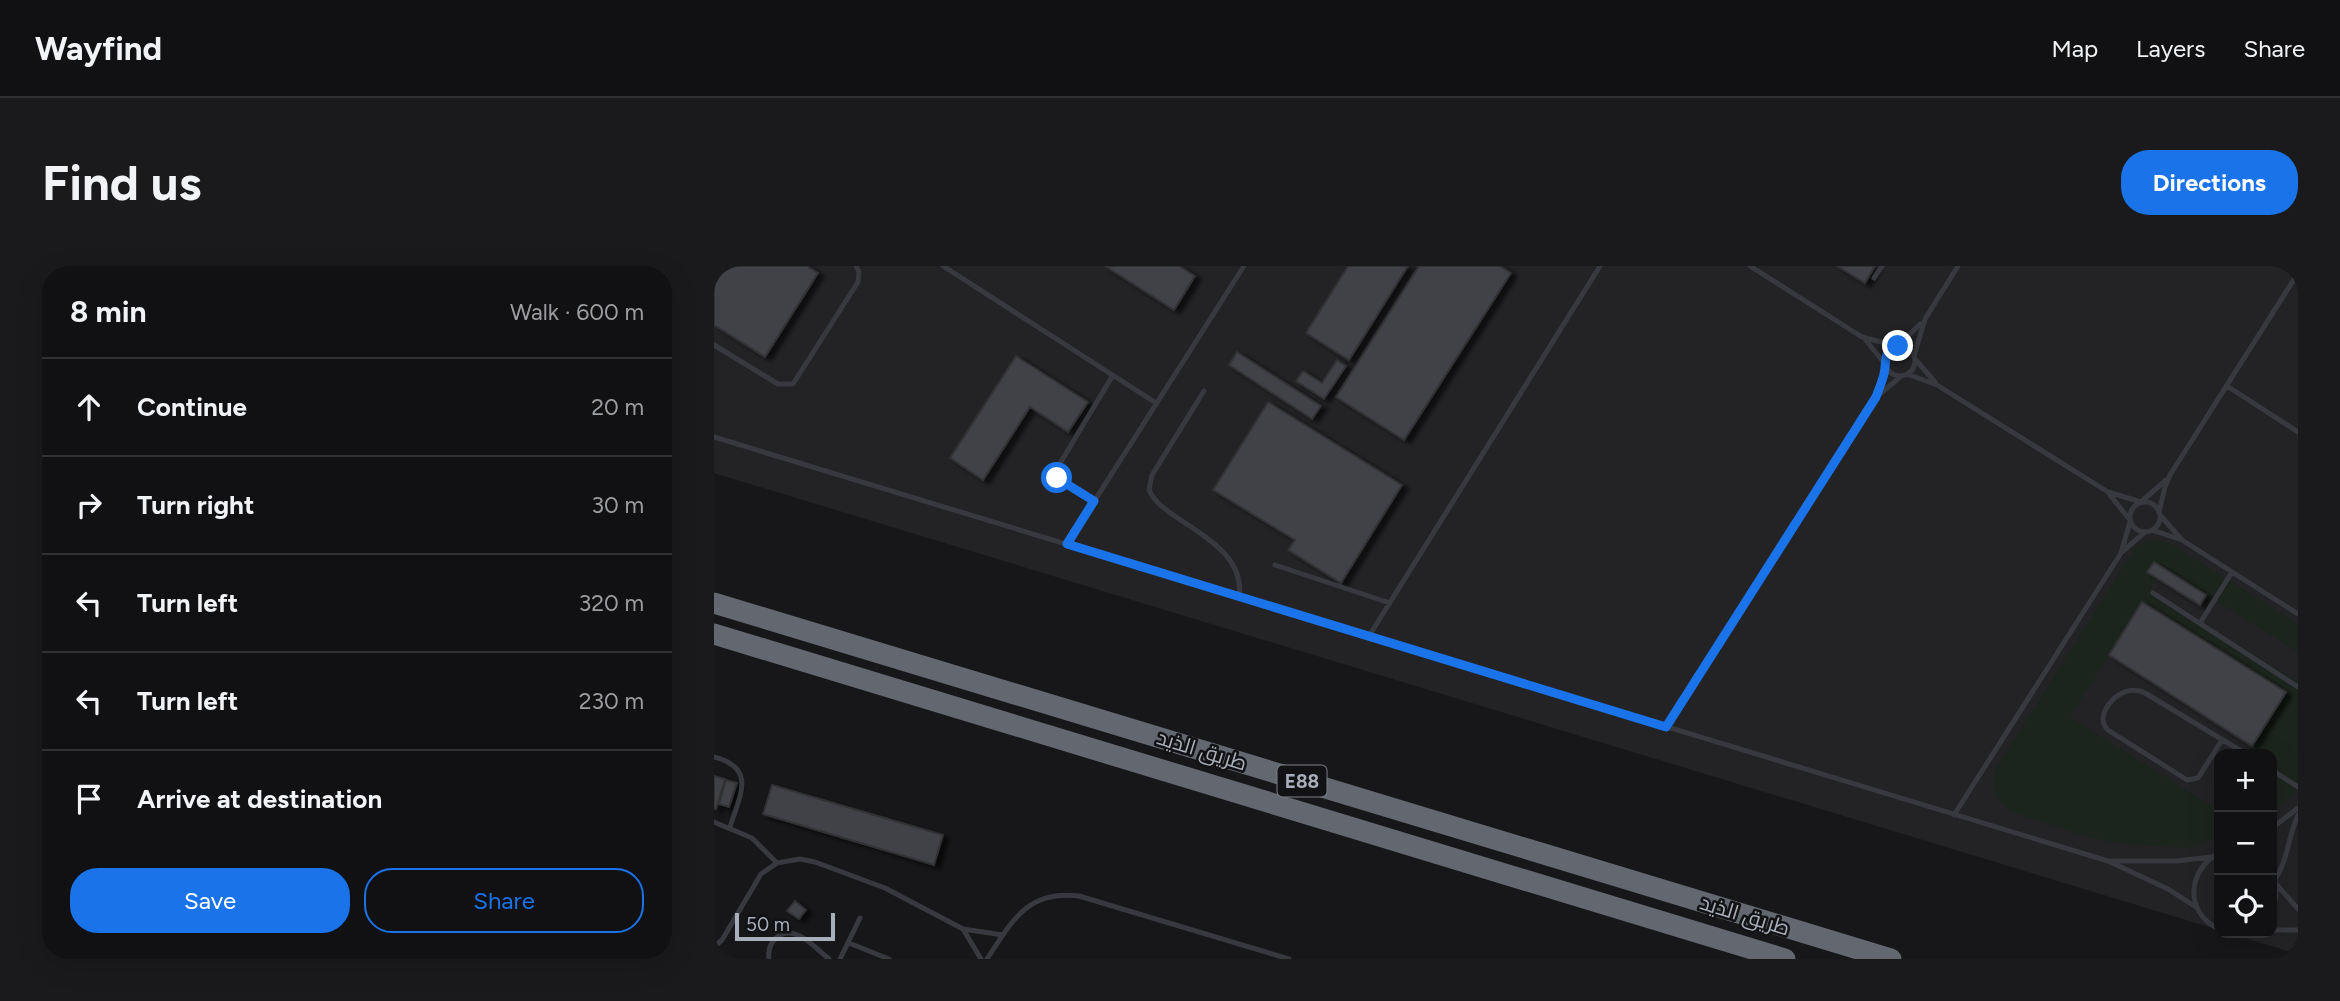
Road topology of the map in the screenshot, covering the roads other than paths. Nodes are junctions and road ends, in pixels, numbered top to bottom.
1 (856, 266) edge
2 (943, 266) edge
3 (1244, 266) edge
4 (1600, 266) edge
5 (1751, 266) edge
6 (1882, 266) edge
7 (1958, 266) edge
8 (2298, 273) edge
9 (1874, 278) dead end
10 (1925, 319) junction
11 (1863, 337) junction
12 (714, 345) edge
13 (1897, 346) junction
14 (1915, 357) junction
15 (1885, 365) junction
16 (1113, 375) junction
17 (1904, 375) junction
18 (1937, 385) junction
19 (2227, 386) junction
20 (1204, 391) dead end
21 (1876, 397) junction
22 (1156, 403) junction
23 (2298, 432) edge
24 (714, 437) edge
25 (2170, 475) junction
26 (2108, 492) junction
27 (1094, 501) junction
28 (2141, 502) junction
29 (2160, 513) junction
30 (2130, 521) junction
31 (2149, 531) junction
32 (2182, 540) junction
33 (1067, 544) junction
34 (2121, 553) junction
35 (1275, 565) dead end
36 (2232, 572) junction
37 (2153, 593) dead end
38 (1239, 597) junction
39 (714, 603) edge
40 (1390, 603) junction
41 (2298, 614) edge
42 (2200, 623) junction
43 (714, 634) edge
44 (1369, 636) junction
45 (2298, 687) edge
46 (1666, 727) junction
47 (2222, 740) junction
48 (2237, 749) edge
49 (714, 757) edge
50 (2277, 774) edge
51 (2298, 787) edge
52 (2298, 808) edge
53 (1954, 815) junction
54 (2298, 815) edge
55 (714, 822) edge
56 (2277, 824) edge
57 (730, 827) junction
58 (2214, 856) edge
59 (2211, 857) junction
60 (2108, 861) junction
61 (778, 863) junction
62 (2276, 875) edge
63 (2277, 883) edge
64 (2196, 906) junction
65 (2298, 909) edge
66 (860, 918) dead end
67 (2214, 925) edge
68 (963, 929) junction
69 (2277, 930) edge
70 (2298, 930) edge
71 (1003, 935) junction
72 (849, 943) junction
73 (714, 947) edge
74 (769, 959) edge
75 (829, 959) edge
76 (840, 959) edge
77 (889, 959) edge
78 (981, 959) edge
79 (987, 959) edge
80 (1289, 959) edge
81 (1785, 959) edge
82 (1891, 959) edge

1 - 12 lane
2 - 16 lane
3 - 22 lane
4 - 40 lane
5 - 11 lane
6 - 9 lane
7 - 10 lane
8 - 19 lane
10 - 13 lane
10 - 14 lane
11 - 13 lane
11 - 15 lane
13 - 14 lane
13 - 15 lane
14 - 17 lane
14 - 18 lane
15 - 17 lane
15 - 21 lane
16 - 22 lane
16 - 27 lane
17 - 18 lane
17 - 21 lane
18 - 26 lane
19 - 23 lane
19 - 25 lane
20 - 38 lane
21 - 46 lane
22 - 27 lane
24 - 33 lane
25 - 28 lane
25 - 29 lane
26 - 28 lane
26 - 30 lane
27 - 33 lane
28 - 29 lane
28 - 30 lane
29 - 31 lane
29 - 32 lane
30 - 31 lane
30 - 34 lane
31 - 32 lane
31 - 34 lane
32 - 36 lane
33 - 38 lane
34 - 53 lane
35 - 40 lane
36 - 41 lane
36 - 42 lane
37 - 42 lane
38 - 44 lane
39 - 82 highway, طريق الذيد / E88
40 - 44 lane
42 - 45 lane
43 - 81 highway, طريق الذيد / E88
44 - 46 lane
46 - 53 lane
47 - 47 lane
47 - 48 lane
49 - 57 lane
50 - 51 lane
52 - 56 lane
53 - 60 lane
54 - 62 lane
55 - 57 lane
57 - 61 lane
58 - 59 lane
59 - 60 lane
59 - 64 lane
60 - 64 lane
61 - 68 lane
61 - 73 lane
63 - 65 lane
64 - 67 lane
66 - 72 lane
68 - 71 lane
68 - 78 lane
69 - 70 lane
71 - 79 lane
71 - 80 lane
72 - 76 lane
72 - 77 lane
74 - 75 lane

